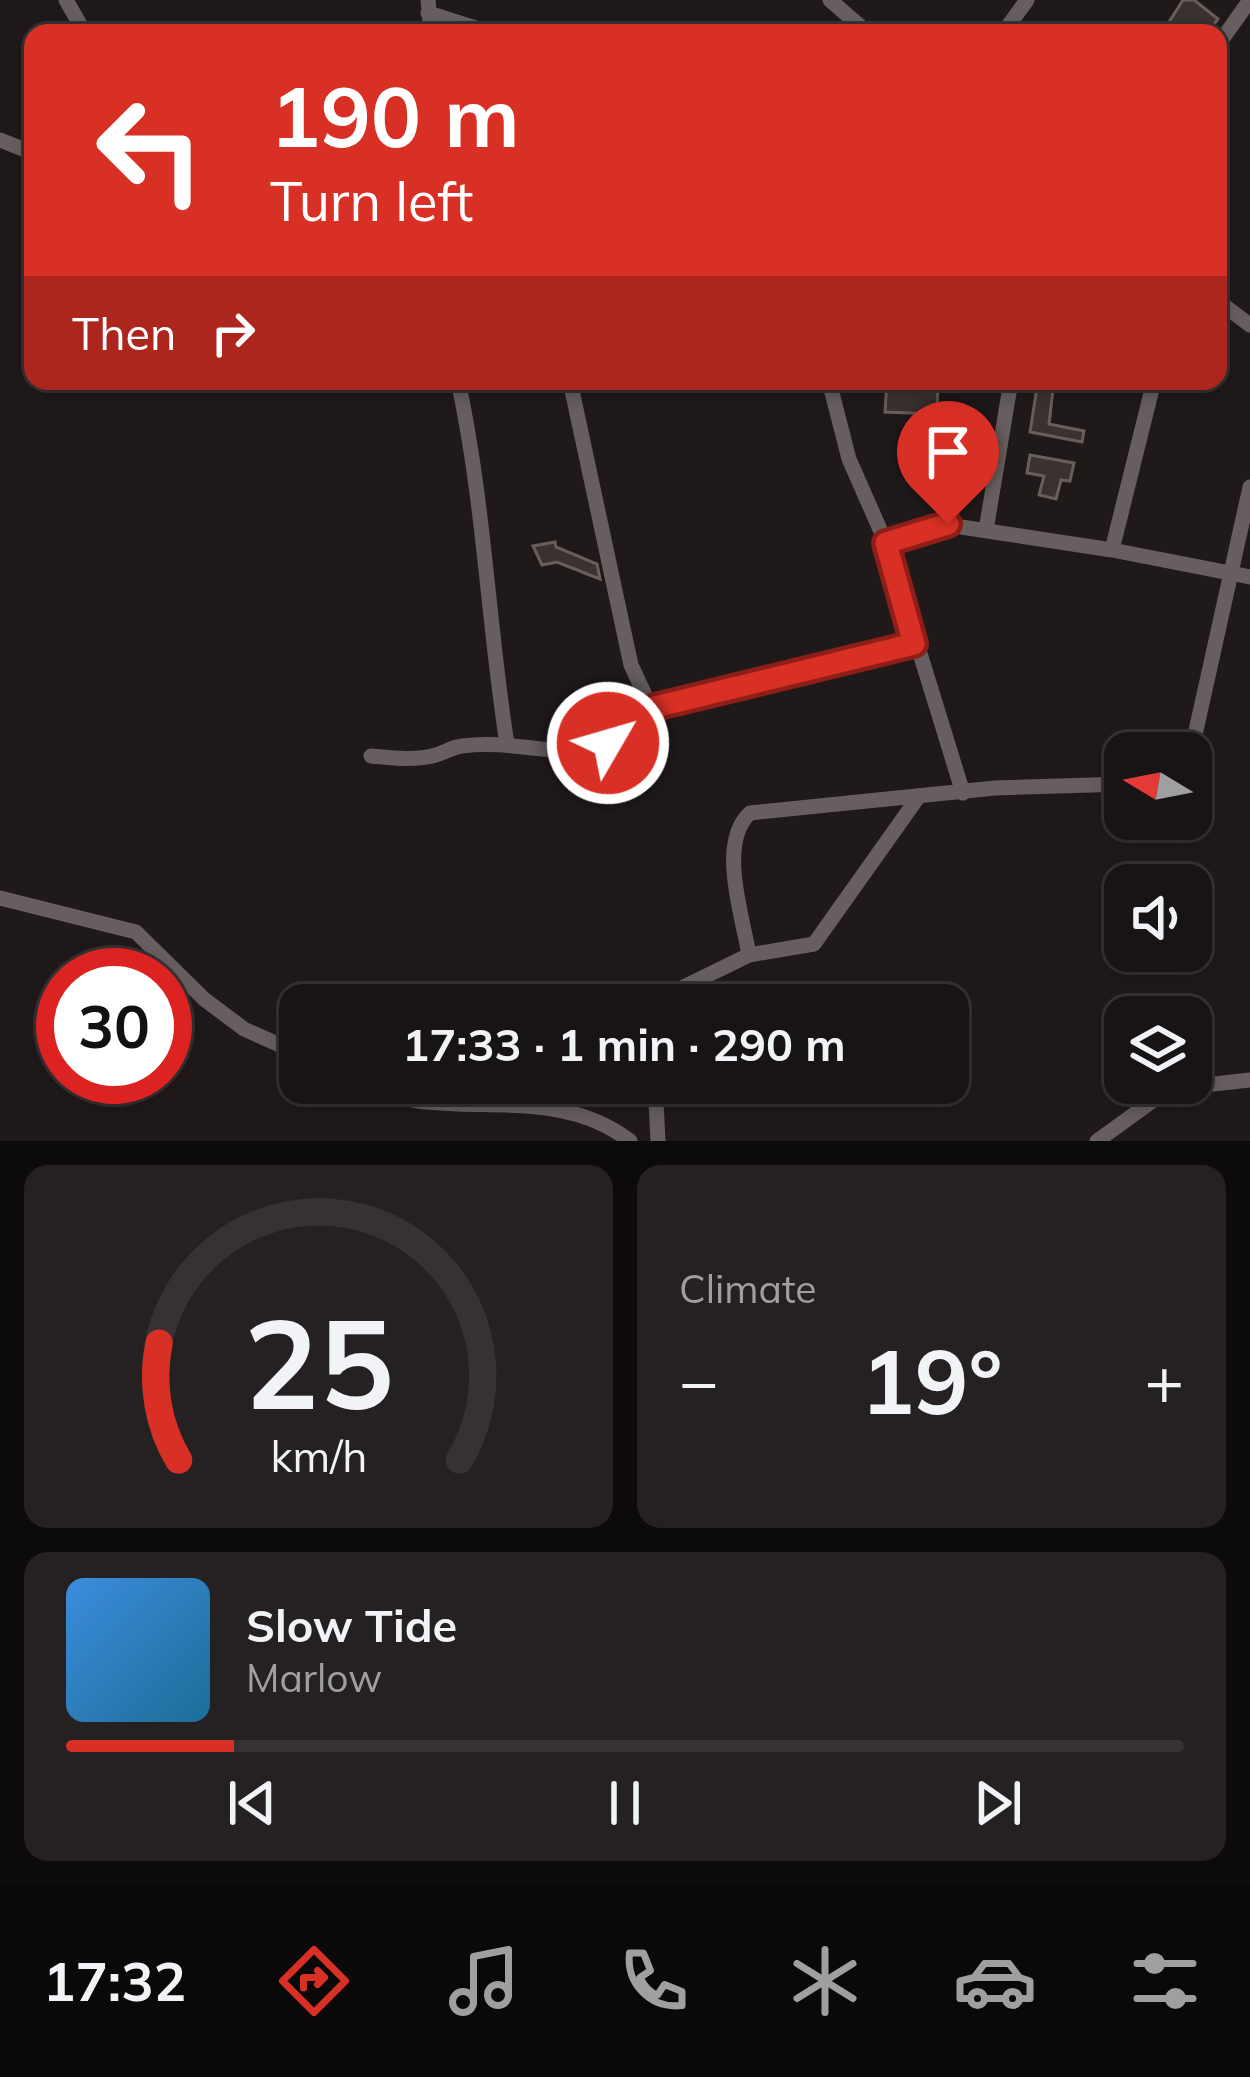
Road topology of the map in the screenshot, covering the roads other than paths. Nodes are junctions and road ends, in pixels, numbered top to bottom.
1 (830, 0) edge
2 (1250, 0) edge
3 (428, 7) edge
4 (469, 24) edge
5 (858, 24) edge
6 (1227, 32) edge
7 (460, 390) edge
8 (572, 390) edge
9 (832, 390) edge
10 (1009, 390) edge
11 (1152, 390) edge
12 (1250, 487) edge
13 (986, 530) junction
14 (886, 543) junction
15 (1112, 550) junction
16 (1242, 575) edge
17 (914, 644) junction
18 (651, 708) junction
19 (1197, 732) edge
20 (507, 745) junction
21 (371, 756) dead end
22 (1104, 785) edge
23 (963, 793) junction
24 (919, 796) junction
25 (0, 898) edge
26 (749, 955) junction
27 (690, 984) edge
28 (279, 1045) edge
29 (1250, 1080) edge
30 (512, 1104) edge
31 (656, 1104) edge
32 (630, 1141) edge
33 (658, 1141) edge
34 (1097, 1141) edge

1 - 5 street
2 - 6 street
3 - 4 street
7 - 20 street
8 - 18 street
9 - 14 street
10 - 13 street
11 - 15 street
12 - 16 street
13 - 14 street
13 - 15 street
14 - 17 street
15 - 16 street
16 - 19 street
17 - 18 street
17 - 23 street
18 - 20 street
20 - 21 street
22 - 23 street
23 - 24 street
24 - 26 street
24 - 26 street
25 - 28 street
26 - 27 street
29 - 34 street
30 - 32 street
31 - 33 street

